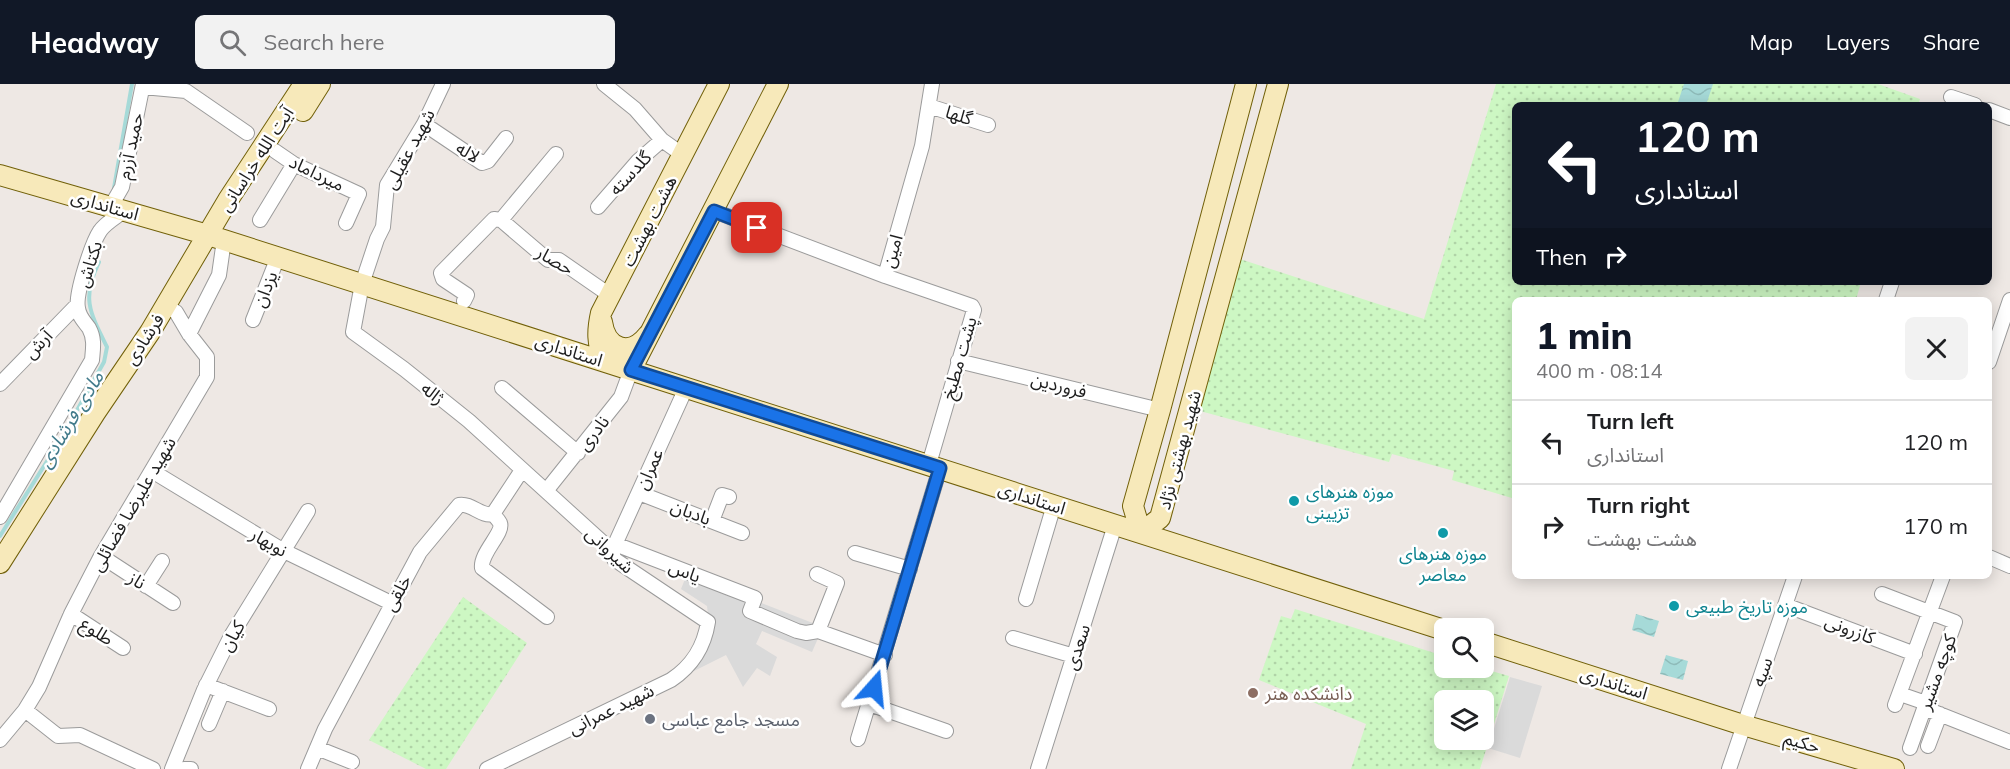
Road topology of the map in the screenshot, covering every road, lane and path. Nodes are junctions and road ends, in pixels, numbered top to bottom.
1 (304, 84) edge
2 (320, 84) edge
3 (443, 84) edge
4 (604, 84) edge
5 (719, 84) edge
6 (778, 84) edge
7 (932, 84) edge
8 (1246, 84) edge
9 (1278, 84) edge
10 (143, 86) edge
11 (1952, 95) edge
12 (1968, 102) edge
13 (929, 106) junction
14 (1992, 111) edge
15 (2010, 118) edge
16 (424, 124) junction
17 (988, 125) dead end
18 (247, 133) dead end
19 (506, 138) dead end
20 (662, 140) junction
21 (275, 151) junction
22 (556, 154) dead end
23 (682, 155) junction
24 (294, 164) junction
25 (0, 175) edge
26 (598, 207) dead end
27 (118, 208) junction
28 (714, 211) junction
29 (260, 220) dead end
30 (501, 220) junction
31 (346, 223) dead end
32 (217, 238) junction
33 (278, 257) junction
34 (885, 276) junction
35 (362, 284) junction
36 (464, 301) dead end
37 (2010, 302) edge
38 (606, 304) junction
39 (77, 305) junction
40 (166, 306) junction
41 (253, 320) dead end
42 (649, 333) junction
43 (189, 334) junction
44 (1996, 342) junction
45 (2010, 347) edge
46 (1992, 353) edge
47 (604, 361) junction
48 (958, 361) junction
49 (631, 370) junction
50 (0, 384) edge
51 (502, 388) dead end
52 (686, 388) junction
53 (1160, 410) junction
54 (578, 453) junction
55 (934, 466) junction
56 (522, 470) junction
57 (152, 471) junction
58 (546, 491) junction
59 (639, 493) junction
60 (729, 497) dead end
61 (1054, 505) junction
62 (308, 511) dead end
63 (494, 514) junction
64 (0, 517) edge
65 (712, 520) junction
66 (1115, 525) junction
67 (742, 533) dead end
68 (1141, 533) junction
69 (614, 547) junction
70 (284, 551) junction
71 (855, 553) dead end
72 (101, 556) junction
73 (1992, 558) edge
74 (162, 561) dead end
75 (0, 563) edge
76 (2010, 566) edge
77 (910, 569) junction
78 (818, 574) dead end
79 (1794, 579) edge
80 (1942, 579) edge
81 (146, 586) junction
82 (1882, 594) dead end
83 (1026, 599) dead end
84 (172, 603) dead end
85 (391, 603) junction
86 (1785, 605) junction
87 (1930, 612) junction
88 (71, 614) junction
89 (547, 617) dead end
90 (708, 622) joint
91 (1434, 627) edge
92 (818, 631) junction
93 (1013, 638) dead end
94 (1494, 645) edge
95 (123, 648) dead end
96 (1915, 654) junction
97 (885, 655) junction
98 (1074, 656) junction
99 (206, 685) junction
100 (223, 692) junction
101 (1926, 703) junction
102 (869, 704) junction
103 (269, 709) dead end
104 (25, 710) junction
105 (1940, 714) junction
106 (209, 724) dead end
107 (1743, 725) junction
108 (946, 730) dead end
109 (858, 739) dead end
110 (0, 740) edge
111 (2010, 742) edge
112 (1928, 746) dead end
113 (317, 748) junction
114 (1910, 748) dead end
115 (352, 762) dead end
116 (153, 769) edge
117 (172, 769) edge
118 (184, 769) edge
119 (191, 769) edge
120 (308, 769) edge
121 (487, 769) edge
122 (1038, 769) edge
123 (1729, 769) edge
124 (1894, 769) edge

1 - 32 main road, آیت الله خراسانی
2 - 21 main road, آیت الله خراسانی
3 - 16 street, شهید عقیلی
4 - 20 street
5 - 23 main road, هشت بهشت
6 - 28 main road
7 - 13 street, امین
8 - 53 main road, شهید بهشتی نژاد
9 - 68 main road, شهید بهشتی نژاد
10 - 18 street
10 - 27 street, حمید آزرم
11 - 12 street
13 - 17 street, گلها
13 - 34 street, امین
14 - 15 street
16 - 19 street, لاله
16 - 35 street, شهید عقیلی
20 - 23 street
20 - 26 street, گلدسته
21 - 24 street, میرداماد
21 - 32 main road, آیت الله خراسانی
22 - 30 street
23 - 38 main road, هشت بهشت
24 - 29 street
24 - 31 street, میرداماد
25 - 27 main road, استانداری
27 - 32 main road, استانداری
27 - 39 street, بکتاش
28 - 34 street, امین
28 - 42 main road
30 - 36 street
30 - 38 street, حصار
32 - 33 main road, استانداری
32 - 40 main road, فرشادی
32 - 43 street
33 - 35 main road, استانداری
33 - 41 street, یزدان
34 - 48 street, پشت مطبخ
35 - 47 main road, استانداری
35 - 56 street, ژاله
37 - 44 street
38 - 42 main road
38 - 47 main road, هشت بهشت
39 - 50 street, آرش
39 - 64 street, بکتاش
40 - 43 street, شهید علیرضا فضائلی
40 - 75 main road, فرشادی
42 - 49 main road
43 - 57 street, شهید علیرضا فضائلی
44 - 45 street
44 - 46 street
47 - 49 main road, استانداری
48 - 53 street, فروردین
48 - 55 street, پشت مطبخ
49 - 52 main road, استانداری
49 - 54 street, نادری
51 - 54 street
52 - 55 main road, استانداری
52 - 59 street, عمران
53 - 68 main road, شهید بهشتی نژاد
54 - 58 street, نادری
55 - 61 main road, استانداری
55 - 77 street, پشت مطبخ
56 - 58 street, ژاله
56 - 63 street
57 - 70 street, نوبهار
57 - 72 street, شهید علیرضا فضائلی
58 - 69 street, شیروانی
59 - 65 street, بادبان
59 - 69 street, عمران
60 - 65 street
61 - 66 main road, استانداری
61 - 83 street
62 - 70 street, کیان
63 - 85 street, خلقی
63 - 89 street
65 - 67 street, بادبان
66 - 68 main road, استانداری
66 - 98 street, سعدی
68 - 91 main road, استانداری
69 - 90 street, شیروانی
69 - 92 street, یاس
70 - 85 street, نوبهار
70 - 99 street, کیان
71 - 77 street
72 - 81 street, ناز
72 - 88 street, شهید علیرضا فضائلی
73 - 76 street
74 - 81 street
77 - 97 street, پشت مطبخ
78 - 92 street
79 - 86 street, سپه
80 - 87 street
81 - 84 street, ناز
82 - 87 street
85 - 113 street, خلقی
86 - 96 street, کازرونی
86 - 107 street, سپه
87 - 96 street
87 - 101 street, كوچه مشير
88 - 95 street, طلوع
88 - 104 street, شهید علیرضا فضائلی
90 - 121 street, شهید عمرانی
92 - 97 street
93 - 98 street
94 - 107 main road, استانداری
96 - 101 street
97 - 102 street, پشت مطبخ
98 - 122 street, سعدی
99 - 100 street
99 - 117 street, کیان
100 - 103 street
100 - 106 street
101 - 105 street
101 - 114 street, كوچه مشير
102 - 108 street
102 - 109 street, پشت مطبخ
104 - 110 street
104 - 116 street
105 - 111 street
105 - 112 street
107 - 123 street, سپه
107 - 124 main road, حکیم
113 - 115 street
113 - 120 street, خلقی
118 - 119 street

